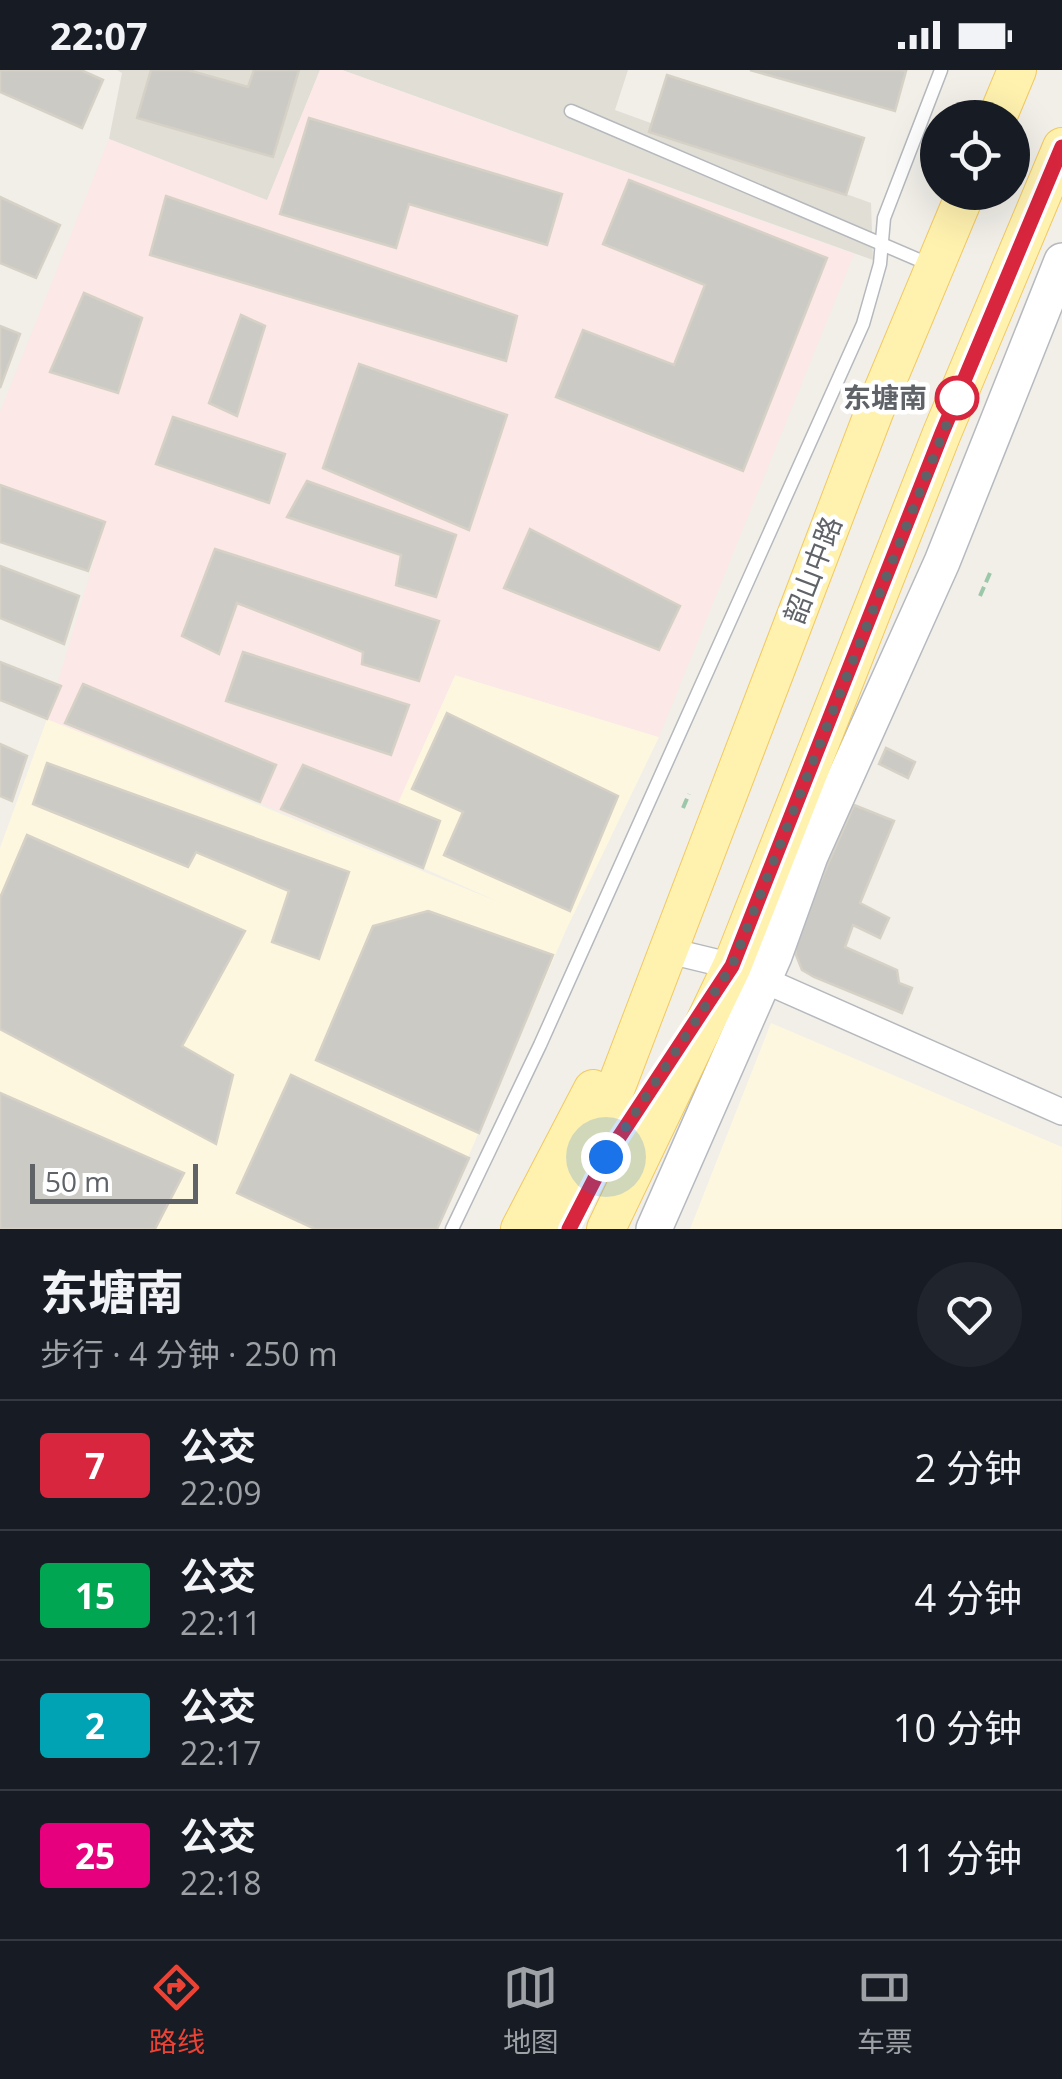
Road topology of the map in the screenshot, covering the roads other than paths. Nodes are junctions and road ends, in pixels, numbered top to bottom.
1 (941, 70) edge
2 (1017, 70) edge
3 (1004, 100) edge
4 (571, 111) dead end
5 (1062, 147) edge
6 (959, 210) edge
7 (882, 243) junction
8 (1062, 261) edge
9 (935, 267) junction
10 (666, 950) junction
11 (748, 973) junction
12 (1062, 1112) edge
13 (599, 1153) junction
14 (452, 1229) edge
15 (520, 1229) edge
16 (550, 1229) edge
17 (568, 1229) edge
18 (606, 1229) edge
19 (654, 1229) edge

1 - 7 lane
2 - 3 main road
4 - 7 lane
5 - 11 main road, 韶山中路
6 - 9 main road, 韶山中路
7 - 9 lane
7 - 14 lane
8 - 11 street
9 - 10 main road, 韶山中路
10 - 11 street
10 - 13 main road, 韶山中路
10 - 15 main road, 韶山中路
11 - 12 street
11 - 13 main road, 韶山中路
11 - 18 main road, 韶山中路
11 - 19 street
13 - 16 main road, 韶山中路
13 - 17 main road, 韶山中路

